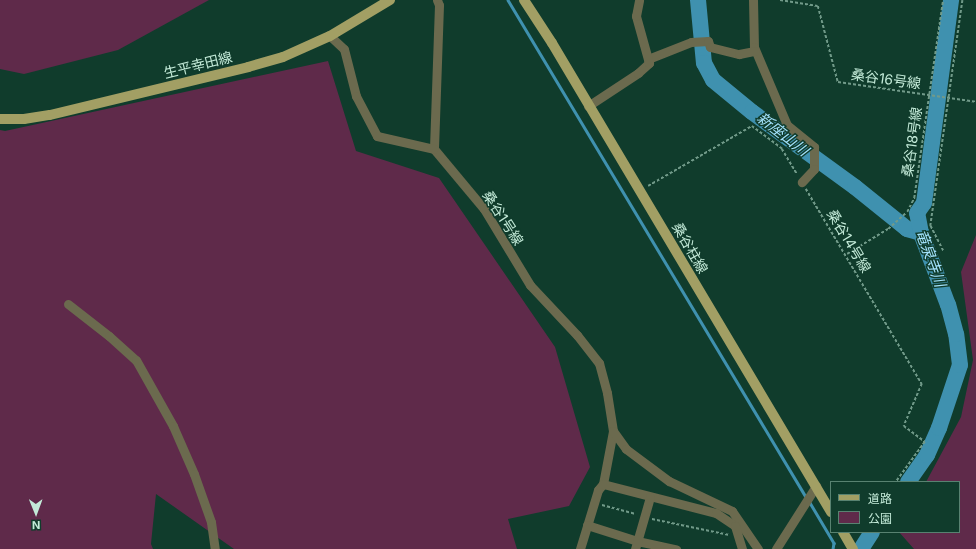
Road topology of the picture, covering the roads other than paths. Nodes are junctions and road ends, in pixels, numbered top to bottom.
1 (390, 0) edge
2 (437, 0) edge
3 (524, 0) edge
4 (639, 0) edge
5 (753, 0) edge
6 (330, 36) junction
7 (755, 51) junction
8 (648, 59) junction
9 (588, 106) junction
10 (0, 119) edge
11 (434, 149) junction
12 (802, 182) road end
13 (68, 304) dead end
14 (613, 431) junction
15 (603, 484) junction
16 (816, 486) junction
17 (650, 497) junction
18 (830, 510) edge
19 (587, 525) junction
20 (845, 536) edge
21 (636, 545) edge
22 (215, 549) edge
23 (580, 549) edge
24 (676, 549) edge
25 (742, 549) edge
26 (758, 549) edge
27 (776, 549) edge
28 (853, 549) edge

1 - 6 main road, 生平幸田線
2 - 11 street
3 - 9 main road, 桑谷柱線
4 - 8 street
5 - 7 street
6 - 10 main road, 生平幸田線
6 - 11 street
7 - 8 street
7 - 12 street
8 - 9 street
9 - 16 main road, 桑谷柱線
11 - 14 street, 桑谷1号線
13 - 22 street
14 - 15 street
14 - 26 street
15 - 17 street
15 - 19 street
16 - 18 main road, 桑谷柱線
16 - 27 street
17 - 21 street
17 - 25 street
19 - 21 street
19 - 23 street
20 - 28 main road
21 - 24 street

